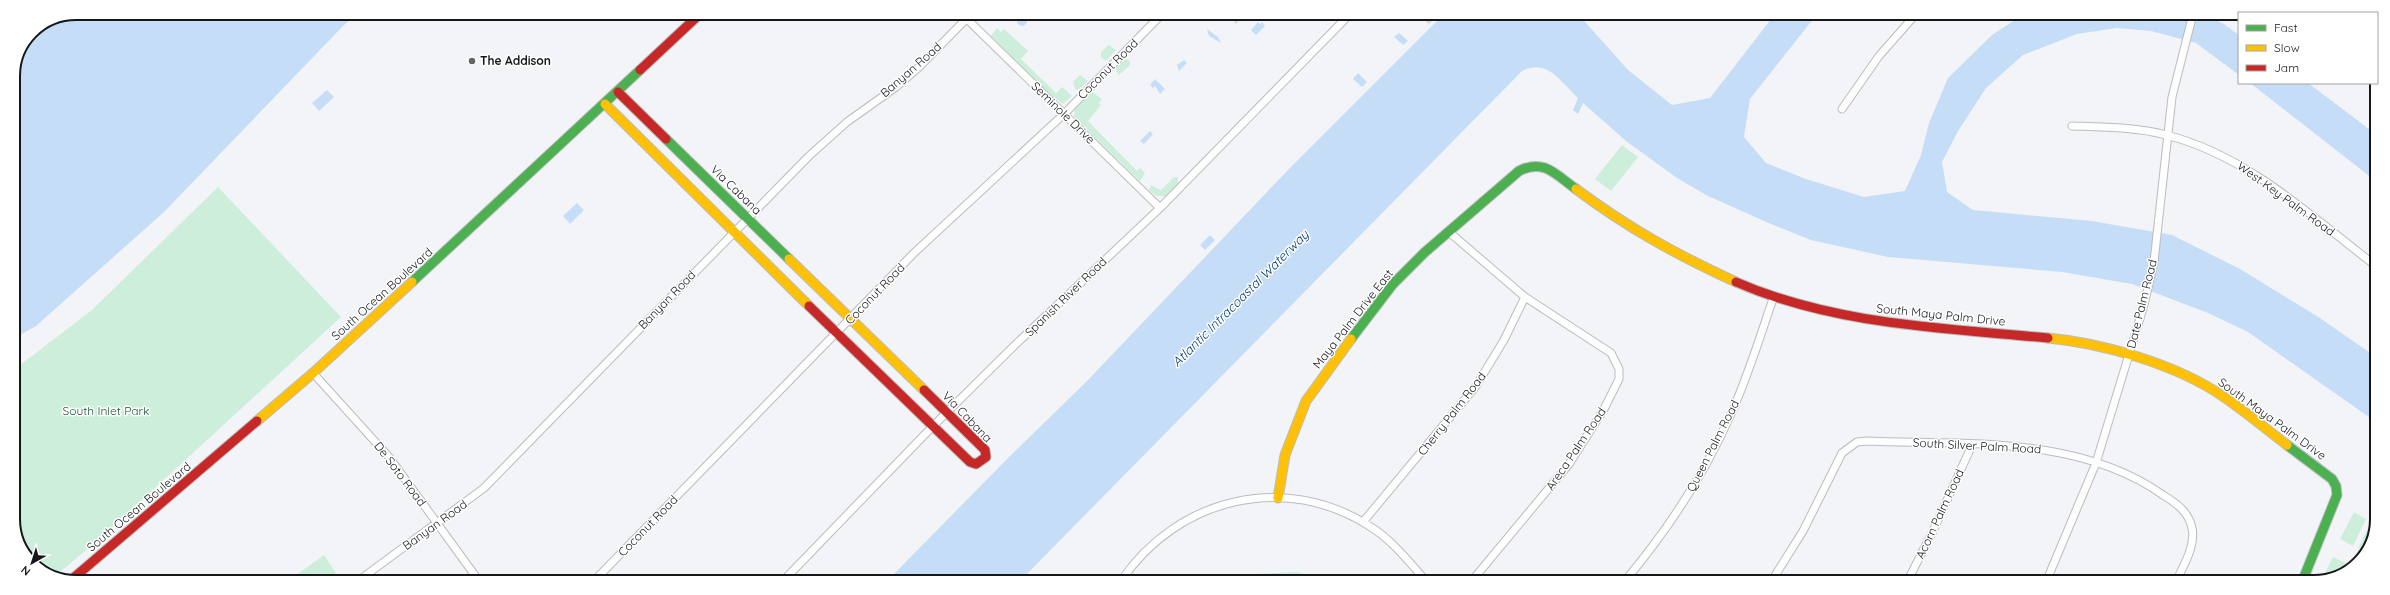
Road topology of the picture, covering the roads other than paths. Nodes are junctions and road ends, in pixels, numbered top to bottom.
1 (694, 20) edge
2 (966, 20) edge
3 (974, 20) edge
4 (1156, 20) edge
5 (1344, 20) edge
6 (1911, 20) edge
7 (2191, 20) edge
8 (618, 92) junction
9 (605, 104) junction
10 (1842, 109) dead end
11 (1064, 114) junction
12 (2072, 126) dead end
13 (2167, 135) junction
14 (1539, 165) joint
15 (1160, 208) junction
16 (748, 219) junction
17 (734, 232) junction
18 (1449, 232) junction
19 (2370, 261) edge
20 (1774, 296) junction
21 (1525, 297) junction
22 (850, 319) junction
23 (837, 332) junction
24 (2130, 355) junction
25 (313, 373) junction
26 (947, 413) junction
27 (933, 426) junction
28 (1972, 445) junction
29 (2096, 463) junction
30 (1278, 498) junction
31 (1364, 522) junction
32 (438, 524) junction
33 (77, 575) edge
34 (366, 575) edge
35 (474, 575) edge
36 (600, 575) edge
37 (789, 575) edge
38 (1126, 575) edge
39 (1421, 575) edge
40 (1477, 575) edge
41 (1629, 575) edge
42 (1774, 575) edge
43 (1911, 575) edge
44 (2049, 575) edge
45 (2179, 575) edge
46 (2305, 575) edge

1 - 8 street, South Ocean Boulevard
2 - 16 street, Banyan Road
3 - 11 street, Seminole Drive
4 - 11 street, Coconut Road
5 - 15 street, Spanish River Road
6 - 10 street
7 - 13 street, Date Palm Road
8 - 9 street, South Ocean Boulevard
8 - 16 street, Via Cabana
9 - 17 street, Via Cabana
9 - 25 street, South Ocean Boulevard
11 - 15 street, Seminole Drive
11 - 22 street, Coconut Road
12 - 13 street, West Key Palm Road
13 - 19 street, West Key Palm Road
13 - 24 street, Date Palm Road
14 - 18 street, Maya Palm Drive East
14 - 20 street, South Maya Palm Drive
15 - 26 street, Spanish River Road
16 - 17 street, Banyan Road
16 - 22 street, Via Cabana
17 - 23 street, Via Cabana
17 - 32 street, Banyan Road
18 - 21 street, Areca Palm Road
18 - 30 street, Maya Palm Drive East
20 - 24 street, South Maya Palm Drive
20 - 41 street, Queen Palm Road
21 - 31 street, Cherry Palm Road
21 - 40 street, Areca Palm Road
22 - 23 street, Coconut Road
22 - 26 street, Via Cabana
23 - 27 street, Via Cabana
23 - 36 street, Coconut Road
24 - 29 street, Date Palm Road
24 - 46 street, South Maya Palm Drive
25 - 32 street, De Soto Road
25 - 33 street, South Ocean Boulevard
26 - 27 street, Spanish River Road
26 - 27 street, Via Cabana
27 - 37 street, Spanish River Road
28 - 29 street, South Silver Palm Road
28 - 42 street, South Silver Palm Road
28 - 43 street, Acorn Palm Road
29 - 44 street, Date Palm Road
29 - 45 street, South Silver Palm Road
30 - 31 street
30 - 38 street
31 - 39 street
32 - 34 street, Banyan Road
32 - 35 street, De Soto Road

